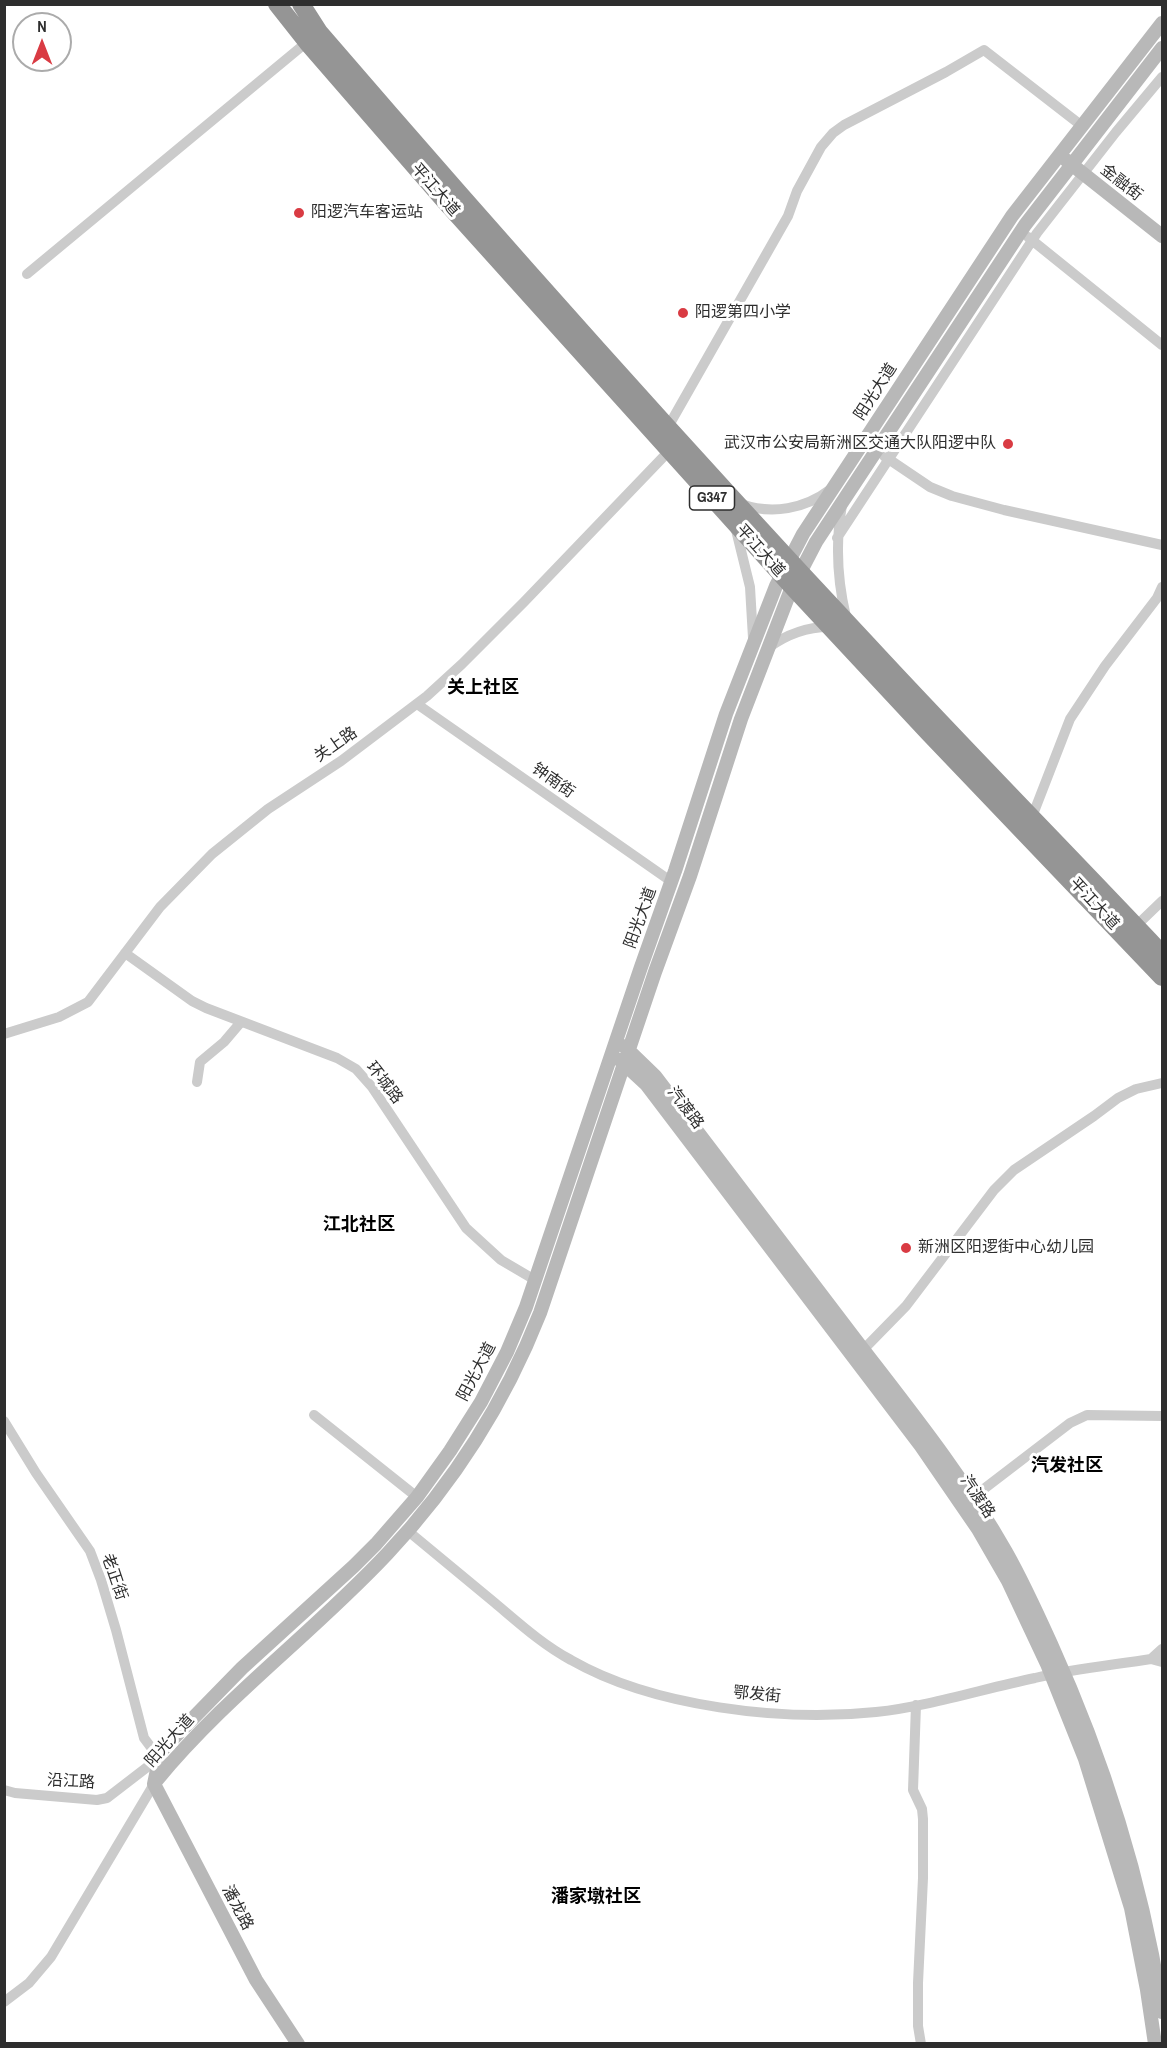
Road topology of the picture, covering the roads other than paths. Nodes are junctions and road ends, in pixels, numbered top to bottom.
1 (277, 4) edge
2 (301, 4) edge
3 (1162, 23) edge
4 (307, 42) junction
5 (1162, 48) edge
6 (1162, 76) edge
7 (1082, 126) junction
8 (1059, 155) junction
9 (1071, 165) junction
10 (1083, 174) junction
11 (1020, 231) junction
12 (1162, 236) edge
13 (1032, 240) junction
14 (27, 274) dead end
15 (1162, 345) edge
16 (668, 426) junction
17 (669, 451) junction
18 (876, 451) junction
19 (888, 459) junction
20 (834, 487) junction
21 (736, 502) junction
22 (842, 503) junction
23 (733, 521) junction
24 (837, 538) junction
25 (1162, 546) edge
26 (790, 573) junction
27 (1162, 587) edge
28 (838, 625) junction
29 (753, 644) junction
30 (768, 648) junction
31 (417, 704) junction
32 (1032, 817) junction
33 (672, 882) junction
34 (1162, 901) edge
35 (1136, 926) junction
36 (125, 953) junction
37 (1162, 954) edge
38 (1162, 977) edge
39 (241, 1022) junction
40 (4, 1034) edge
41 (614, 1046) junction
42 (627, 1057) junction
43 (197, 1083) dead end
44 (1162, 1083) edge
45 (535, 1280) junction
46 (863, 1350) junction
47 (314, 1415) dead end
48 (1162, 1416) edge
49 (4, 1421) edge
50 (417, 1497) junction
51 (972, 1498) junction
52 (408, 1531) junction
53 (1162, 1649) edge
54 (1151, 1659) junction
55 (1162, 1662) edge
56 (1058, 1674) junction
57 (916, 1705) junction
58 (159, 1758) junction
59 (154, 1784) junction
60 (4, 1790) edge
61 (4, 2002) edge
62 (1162, 2012) edge
63 (298, 2043) edge
64 (921, 2043) edge
65 (1155, 2043) edge

1 - 4 highway, 平江大道 / G347
2 - 16 highway, 平江大道 / G347
3 - 7 street, 阳光大道
4 - 14 street
4 - 17 highway, 平江大道 / G347
5 - 9 street, 阳光大道
6 - 10 street
7 - 8 street, 阳光大道
7 - 16 street
8 - 9 street, 金融街
8 - 20 street, 阳光大道
9 - 10 street, 金融街
9 - 11 street, 阳光大道
10 - 12 street, 金融街
10 - 13 street
11 - 13 street
11 - 18 street, 阳光大道
13 - 15 street
13 - 19 street
16 - 21 highway, 平江大道 / G347
17 - 23 highway, 平江大道 / G347
17 - 31 street, 关上路
18 - 19 street
18 - 22 street, 阳光大道
19 - 24 street
19 - 25 street
20 - 21 street
20 - 26 street, 阳光大道
21 - 26 highway, 平江大道 / G347
22 - 24 street
22 - 26 street, 阳光大道
23 - 26 highway, 平江大道 / G347
23 - 29 street
24 - 28 street
26 - 28 highway, 平江大道 / G347
26 - 29 street, 阳光大道
26 - 30 street, 阳光大道
27 - 32 street
28 - 30 street
28 - 32 highway, 平江大道 / G347
28 - 38 highway, 平江大道 / G347
29 - 33 street, 阳光大道
30 - 42 street, 阳光大道
31 - 33 street, 钟南街
31 - 36 street, 关上路
32 - 35 highway, 平江大道 / G347
33 - 41 street, 阳光大道
34 - 35 street
35 - 37 highway, 平江大道 / G347
36 - 39 street, 环城路
36 - 40 street, 关上路
39 - 43 street
39 - 45 street, 环城路
41 - 42 street, 汽渡路
41 - 45 street, 阳光大道
42 - 46 street, 汽渡路
42 - 52 street, 阳光大道
42 - 56 street, 汽渡路
44 - 46 street
45 - 50 street, 阳光大道
46 - 51 street, 汽渡路
47 - 50 street
48 - 51 street
49 - 58 street, 老正街
50 - 58 street, 阳光大道
51 - 56 street, 汽渡路
52 - 57 street, 鄂发街
52 - 59 street, 阳光大道
53 - 54 street
54 - 55 street
54 - 56 street, 鄂发街
56 - 57 street, 鄂发街
56 - 62 street, 汽渡路
56 - 65 street, 汽渡路
57 - 64 street
58 - 59 street, 阳光大道
58 - 60 street, 沿江路
59 - 61 street
59 - 63 street, 潘龙路

